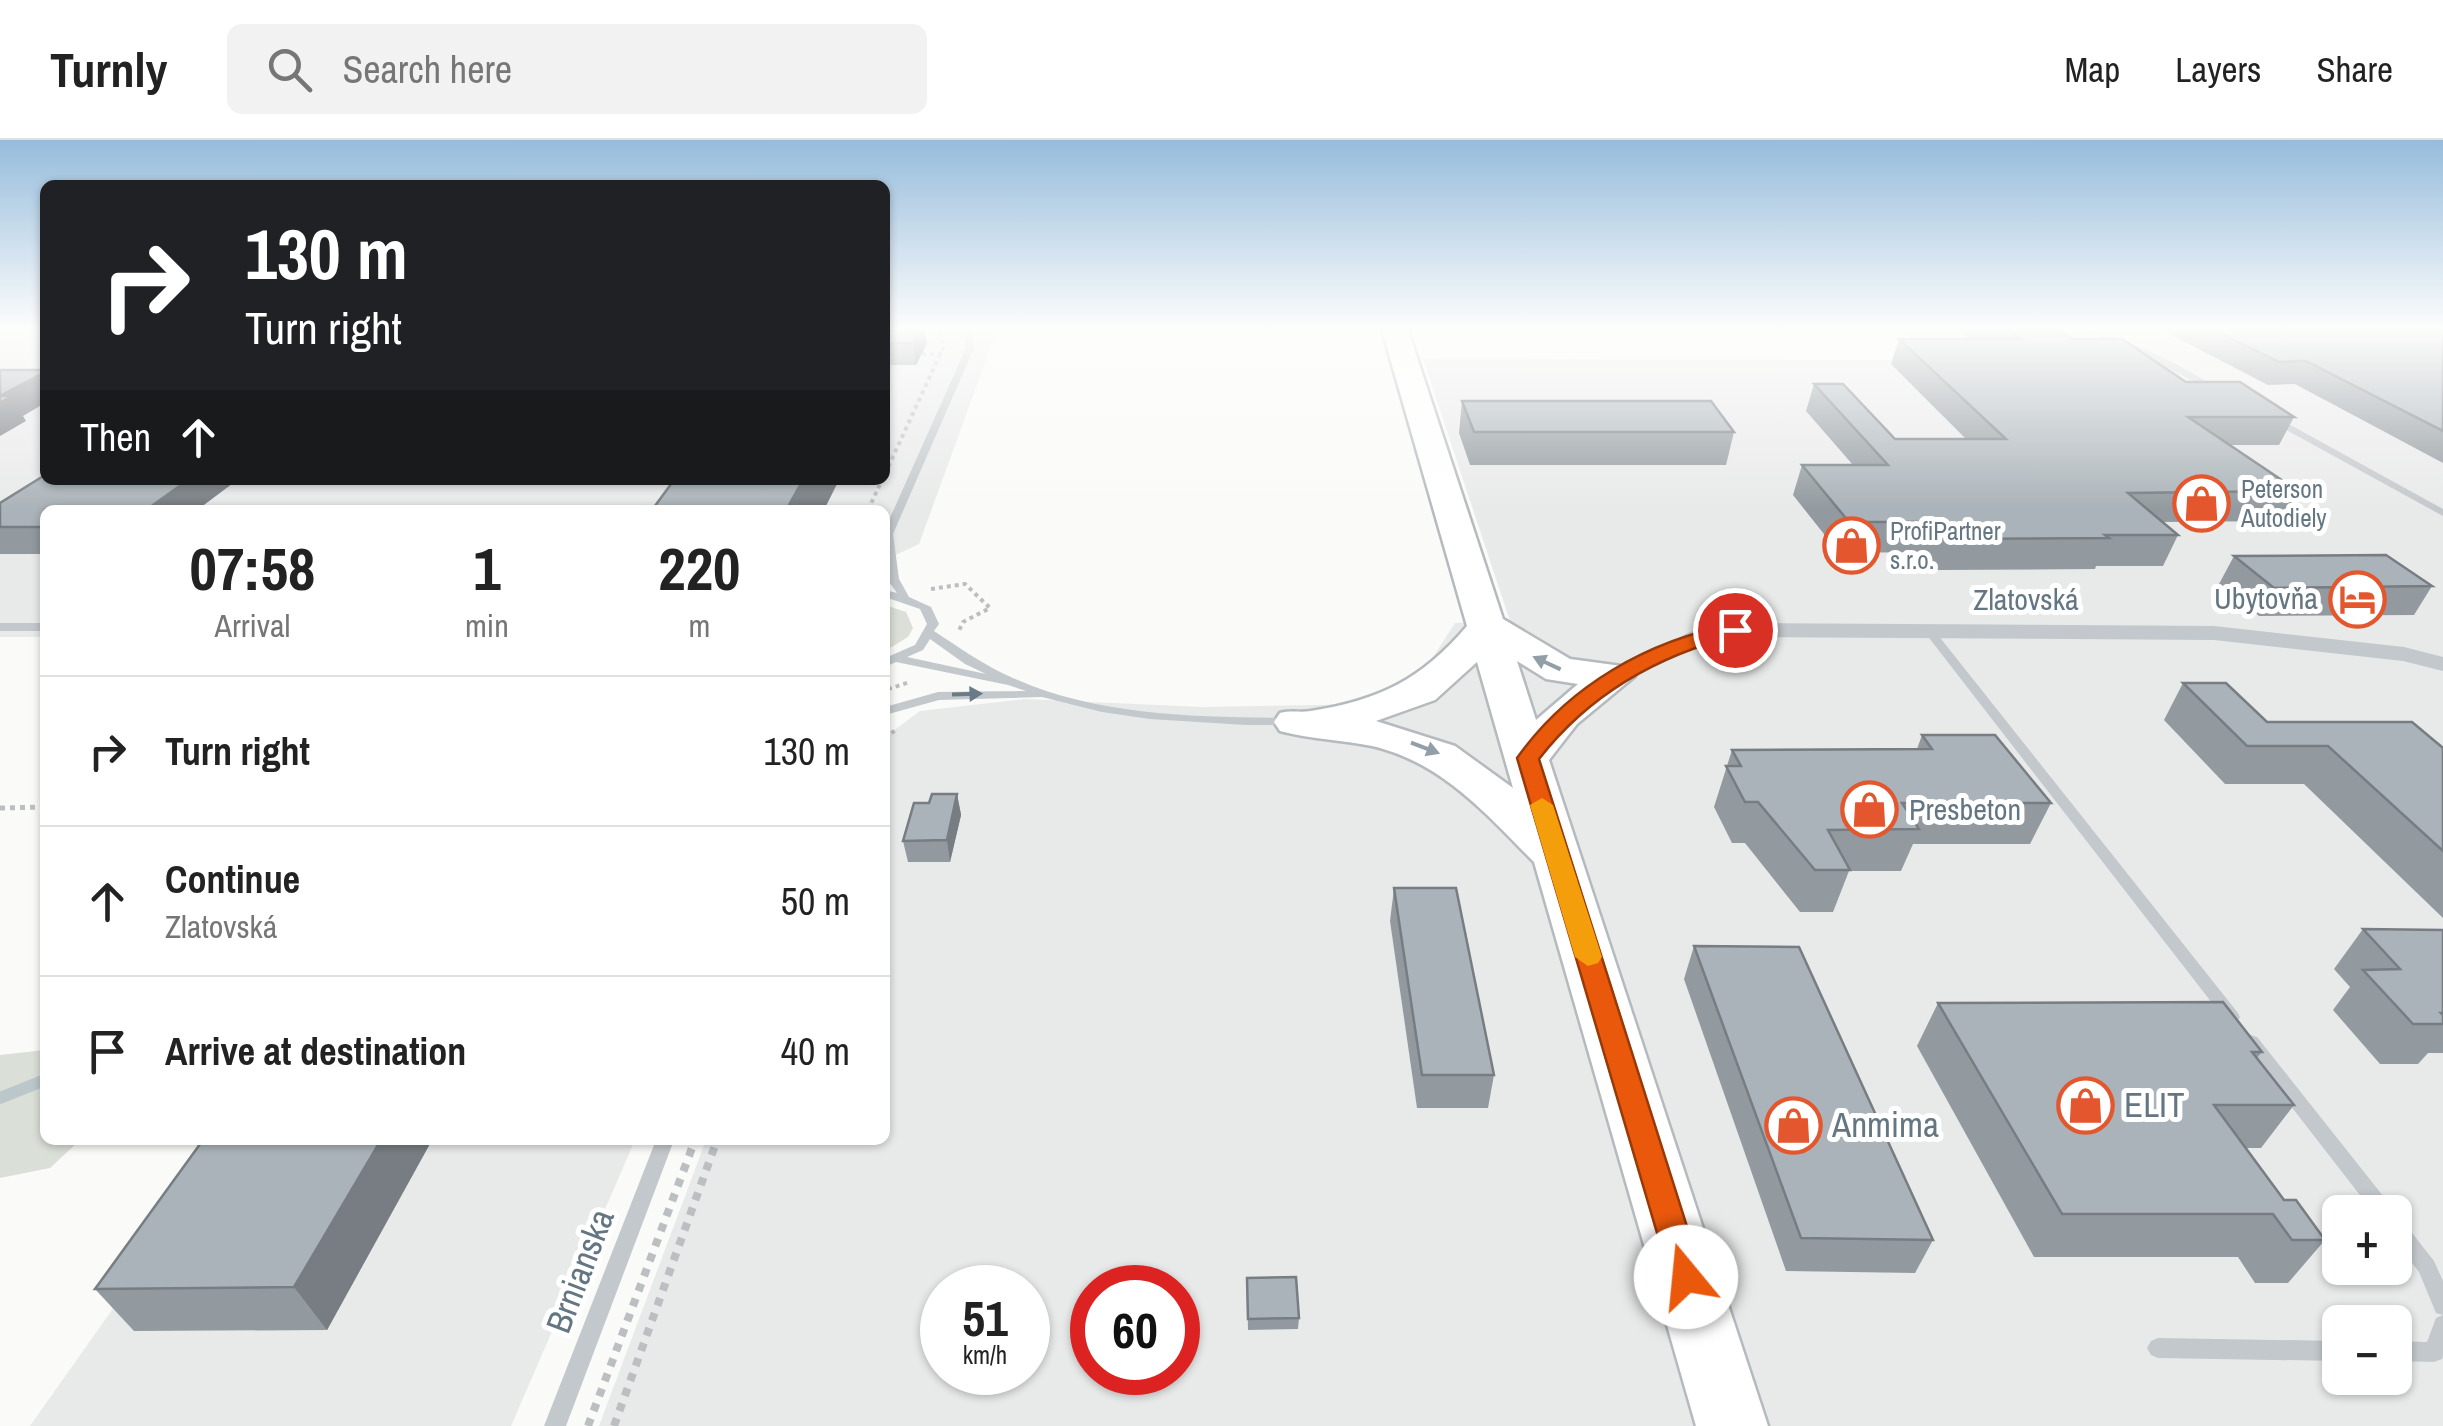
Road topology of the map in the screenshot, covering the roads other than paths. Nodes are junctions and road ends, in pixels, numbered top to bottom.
1 (952, 390) edge
2 (1414, 390) edge
3 (2217, 390) edge
4 (2230, 397) edge
5 (2260, 412) edge
6 (2443, 513) edge
7 (890, 531) edge
8 (890, 562) edge
9 (890, 594) edge
10 (904, 596) junction
11 (1488, 626) junction
12 (0, 627) edge
13 (40, 627) edge
14 (1930, 632) junction
15 (931, 634) junction
16 (892, 661) edge
17 (2443, 664) edge
18 (1616, 676) junction
19 (1019, 684) junction
20 (1052, 696) junction
21 (890, 709) edge
22 (1295, 722) junction
23 (1528, 758) junction
24 (1558, 858) junction
25 (663, 1145) edge
26 (2371, 1195) edge
27 (2412, 1248) edge
28 (2443, 1306) edge
29 (2443, 1324) edge
30 (2158, 1348) dead end
31 (2322, 1350) edge
32 (2412, 1351) edge
33 (555, 1426) edge
34 (1732, 1426) edge

1 - 7 lane
2 - 11 main road
3 - 4 lane
5 - 6 lane
8 - 10 lane
9 - 10 lane
10 - 15 lane
18 -> 11 main road
11 - 22 main road
11 - 23 main road
12 - 13 lane
14 - 17 street, Zlatovská
14 - 18 street, Zlatovská
14 - 26 lane
15 - 16 lane
15 - 19 lane
16 - 19 lane
18 - 23 main road
19 - 20 lane
21 -> 20 lane
20 - 22 lane
22 -> 24 main road
23 - 24 main road
24 - 34 main road
25 - 33 lane, Brnianska
27 - 28 lane
29 - 32 lane
30 - 31 lane

